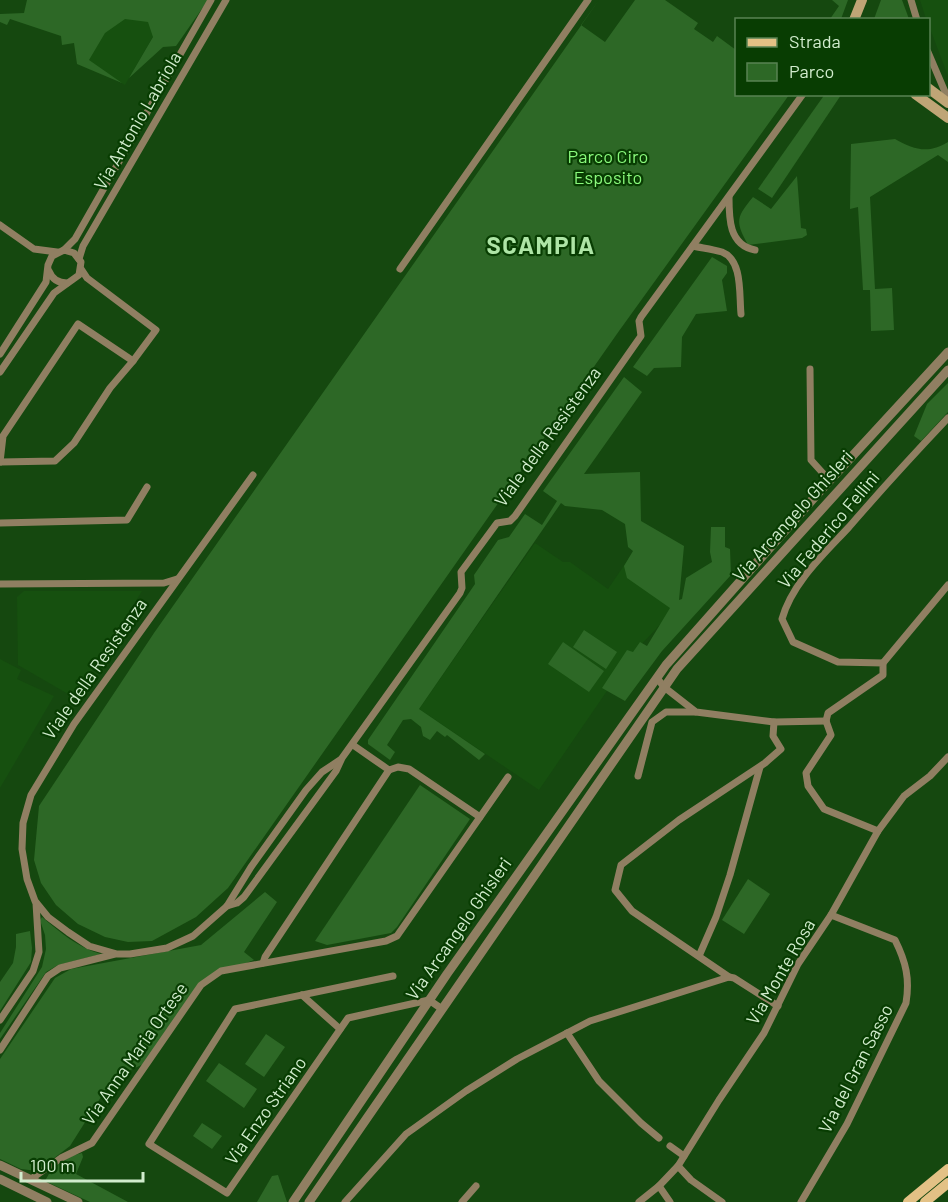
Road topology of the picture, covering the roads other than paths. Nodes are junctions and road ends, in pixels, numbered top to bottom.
1 (211, 0) edge
2 (226, 0) edge
3 (588, 0) edge
4 (862, 0) edge
5 (855, 18) edge
6 (930, 57) edge
7 (930, 89) edge
8 (802, 96) edge
9 (918, 96) edge
10 (948, 101) edge
11 (948, 118) edge
12 (729, 196) junction
13 (0, 225) edge
14 (693, 246) junction
15 (38, 250) junction
16 (755, 250) dead end
17 (60, 251) junction
18 (80, 259) junction
19 (49, 268) junction
20 (81, 269) junction
21 (400, 269) dead end
22 (75, 279) junction
23 (87, 279) junction
24 (67, 283) junction
25 (741, 314) dead end
26 (948, 352) edge
27 (0, 354) edge
28 (133, 361) junction
29 (810, 369) dead end
30 (948, 370) edge
31 (0, 372) edge
32 (948, 418) edge
33 (0, 462) edge
34 (253, 475) dead end
35 (830, 481) junction
36 (147, 487) dead end
37 (0, 523) edge
38 (177, 579) junction
39 (0, 584) edge
40 (948, 585) edge
41 (883, 663) junction
42 (657, 678) junction
43 (664, 687) junction
44 (696, 712) junction
45 (826, 721) junction
46 (774, 722) junction
47 (353, 745) junction
48 (948, 757) edge
49 (342, 758) junction
50 (760, 767) junction
51 (389, 770) junction
52 (638, 776) dead end
53 (508, 777) dead end
54 (480, 817) junction
55 (878, 831) junction
56 (35, 900) junction
57 (227, 906) junction
58 (831, 915) junction
59 (117, 954) junction
60 (699, 956) junction
61 (263, 963) junction
62 (393, 976) dead end
63 (729, 976) junction
64 (302, 995) junction
65 (429, 1000) junction
66 (778, 1006) junction
67 (442, 1009) junction
68 (0, 1020) edge
69 (340, 1029) junction
70 (567, 1034) junction
71 (0, 1050) edge
72 (659, 1137) dead end
73 (670, 1146) dead end
74 (684, 1156) junction
75 (0, 1165) edge
76 (678, 1166) junction
77 (948, 1169) edge
78 (0, 1179) edge
79 (31, 1179) junction
80 (948, 1183) edge
81 (476, 1186) dead end
82 (659, 1186) junction
83 (47, 1202) edge
84 (78, 1202) edge
85 (293, 1202) edge
86 (309, 1202) edge
87 (345, 1202) edge
88 (462, 1202) edge
89 (639, 1202) edge
90 (670, 1202) edge
91 (722, 1202) edge
92 (801, 1202) edge
93 (908, 1202) edge
94 (925, 1202) edge

1 - 17 street, Via Antonio Labriola
2 - 18 street, Via Antonio Labriola
3 - 21 street
4 - 5 main road
6 - 10 street
7 - 10 main road
8 - 12 street, Viale della Resistenza
9 - 11 main road
12 - 14 street, Viale della Resistenza
12 - 16 street
13 - 15 street
14 - 25 street
14 - 47 street, Viale della Resistenza
15 - 17 street
15 - 19 street
17 - 18 street
17 - 19 street
18 - 20 street
19 - 24 street
19 - 27 street
20 - 22 street
20 - 23 street
22 - 23 street
22 - 24 street
23 - 28 street
24 - 31 street
26 - 35 street, Via Arcangelo Ghisleri
28 - 33 street
28 - 33 street
29 - 35 street, Via Arcangelo Ghisleri
30 - 43 street, Via Arcangelo Ghisleri
32 - 41 street, Via Federico Fellini
34 - 38 street, Viale della Resistenza
35 - 42 street, Via Arcangelo Ghisleri
36 - 37 street
38 - 39 street
38 - 56 street, Viale della Resistenza
40 - 41 street
41 - 45 street
42 - 43 street
42 - 65 street, Via Arcangelo Ghisleri
43 - 44 street
43 - 67 street, Via Arcangelo Ghisleri
44 - 46 street
44 - 52 street
45 - 46 street
45 - 55 street
46 - 50 street
47 - 49 street, Viale della Resistenza
47 - 51 street
48 - 55 street, Via Monte Rosa
49 - 57 street, Viale della Resistenza
49 - 57 street, Viale della Resistenza
50 - 60 street
50 - 60 street
51 - 54 street
51 - 61 street
53 - 54 street, Via Anna Maria Ortese
54 - 61 street, Via Anna Maria Ortese
55 - 58 street, Via Monte Rosa
56 - 59 street, Viale della Resistenza
56 - 68 street, Viale della Resistenza
57 - 59 street, Viale della Resistenza
58 - 66 street, Via Monte Rosa
58 - 92 street, Via del Gran Sasso
59 - 71 street, Viale della Resistenza
60 - 63 street
61 - 79 street, Via Anna Maria Ortese
62 - 64 street
63 - 66 street
63 - 70 street
64 - 69 street
64 - 69 street, Via Enzo Striano
65 - 67 street
65 - 69 street, Via Enzo Striano
65 - 85 street, Via Arcangelo Ghisleri
66 - 74 street, Via Monte Rosa
67 - 86 street, Via Arcangelo Ghisleri
70 - 72 street
70 - 87 street
73 - 74 street
74 - 76 street, Via Monte Rosa
75 - 79 street
76 - 82 street, Via Monte Rosa
76 - 91 street
77 - 93 main road
78 - 83 street
79 - 84 street
80 - 94 main road
81 - 88 street
82 - 89 street, Via Monte Rosa
82 - 90 street

